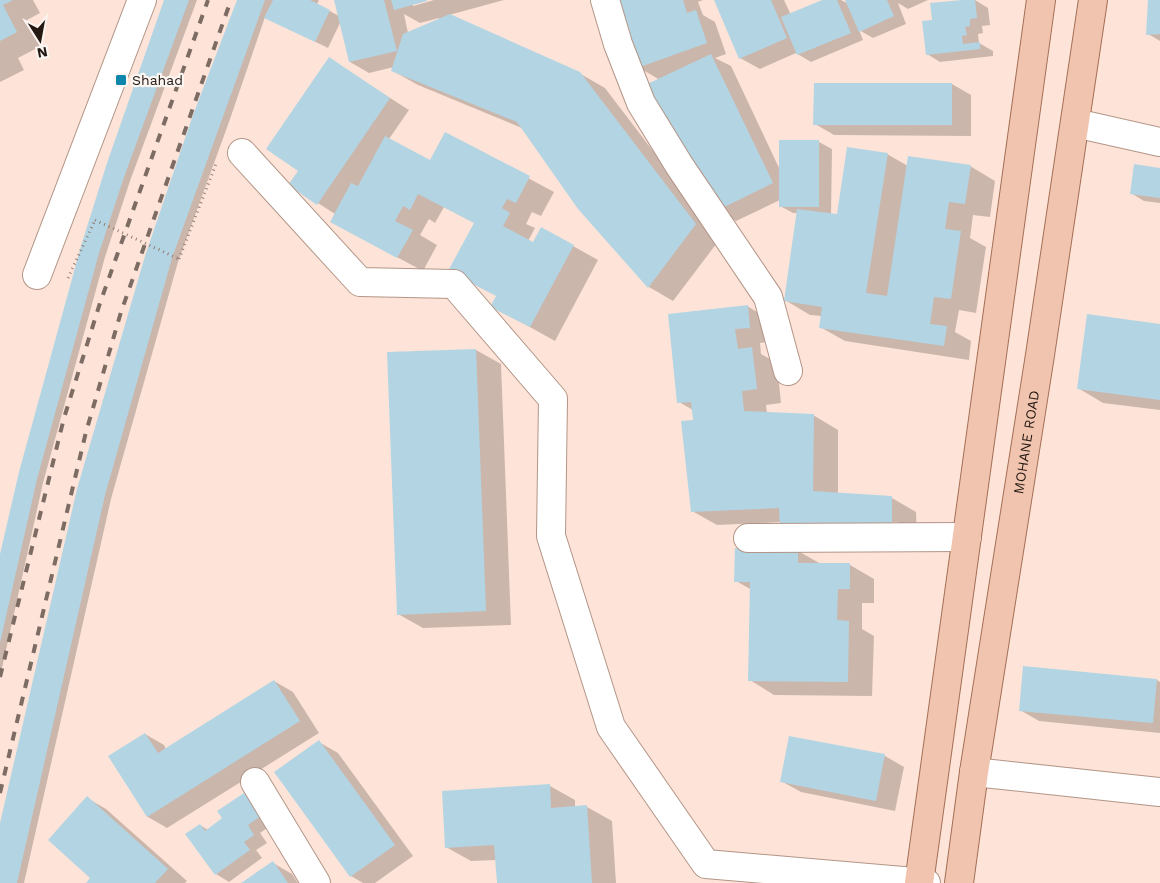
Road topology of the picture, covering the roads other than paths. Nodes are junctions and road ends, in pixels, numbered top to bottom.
1 (142, 0) edge
2 (605, 0) edge
3 (1041, 0) edge
4 (1093, 0) edge
5 (1075, 123) junction
6 (1160, 142) edge
7 (242, 153) dead end
8 (37, 274) dead end
9 (788, 371) dead end
10 (748, 538) dead end
11 (967, 538) junction
12 (974, 772) junction
13 (255, 782) dead end
14 (1160, 792) edge
15 (316, 883) edge
16 (921, 883) edge
17 (959, 883) edge

1 - 8 street
2 - 9 street
3 - 11 main road
4 - 5 main road, MOHANE ROAD
5 - 6 street
5 - 12 main road, MOHANE ROAD
7 - 16 street
10 - 11 street
11 - 16 main road
12 - 14 street
12 - 17 main road, MOHANE ROAD
13 - 15 street

